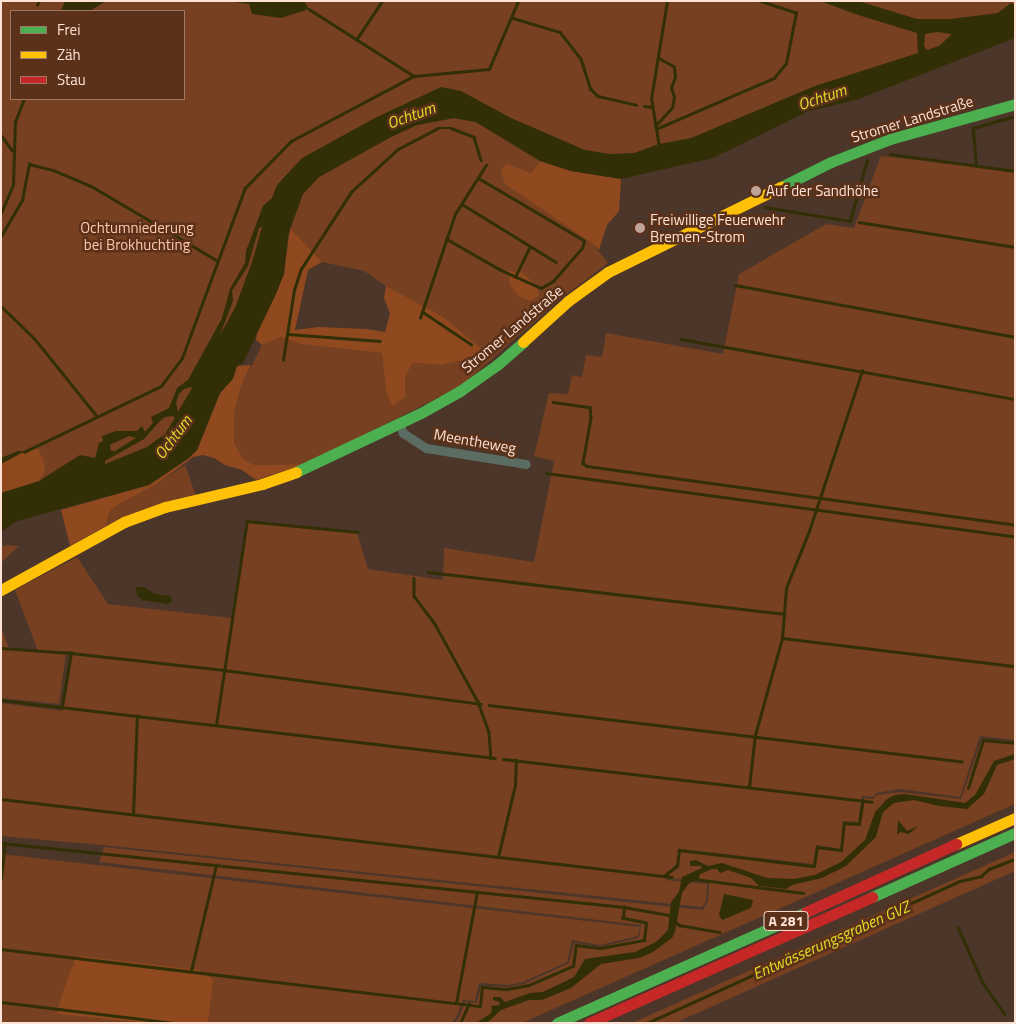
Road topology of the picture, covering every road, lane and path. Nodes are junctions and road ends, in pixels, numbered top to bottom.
1 (1015, 104) edge
2 (399, 424) junction
3 (526, 464) dead end
4 (1, 590) edge
5 (1015, 818) edge
6 (1015, 833) edge
7 (557, 1023) edge
8 (589, 1023) edge

1 - 2 main road, Stromer Landstraße
2 - 3 street, Meentheweg
2 - 4 main road, Stromer Landstraße
5 - 7 main road, A 281
6 - 8 main road, A 281

